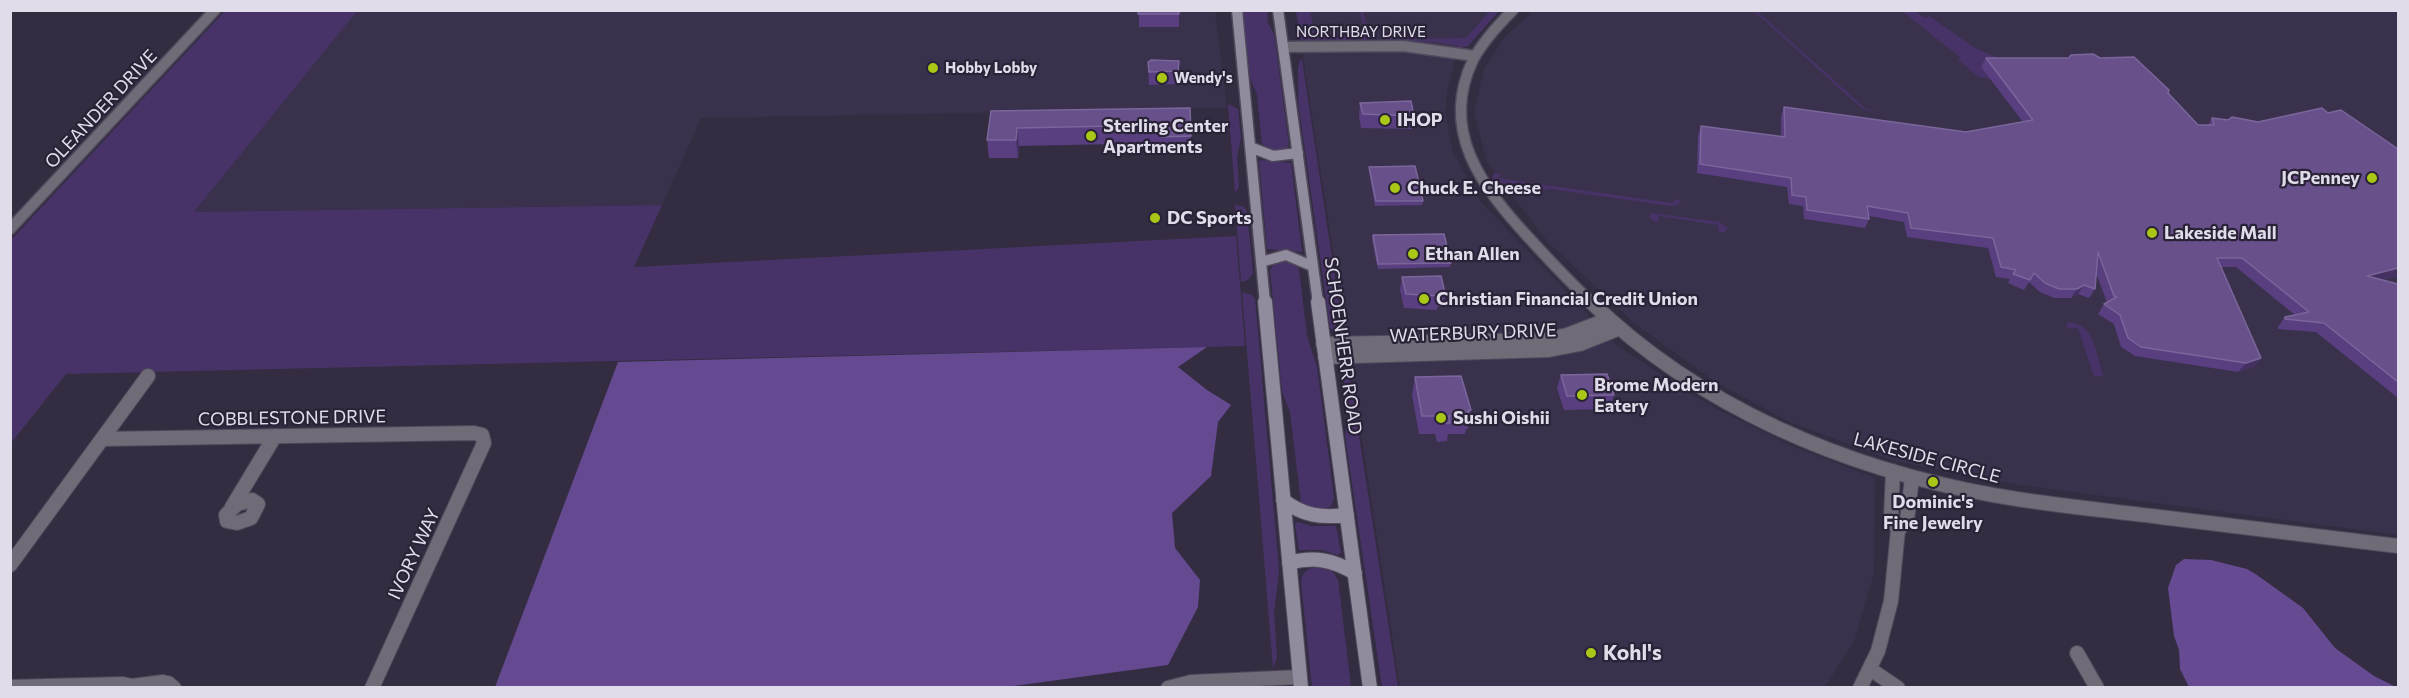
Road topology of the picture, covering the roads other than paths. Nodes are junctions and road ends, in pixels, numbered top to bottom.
1 (215, 10) edge
2 (1237, 10) edge
3 (1278, 10) edge
4 (1513, 10) edge
5 (1283, 51) junction
6 (1473, 59) junction
7 (1250, 147) junction
8 (1298, 153) junction
9 (10, 229) edge
10 (1261, 262) junction
11 (1312, 266) junction
12 (1609, 319) junction
13 (1620, 328) junction
14 (1324, 351) junction
15 (147, 376) dead end
16 (482, 435) joint
17 (275, 436) junction
18 (102, 440) junction
19 (1893, 471) junction
20 (1912, 477) junction
21 (1283, 500) junction
22 (232, 507) dead end
23 (1347, 515) junction
24 (1898, 530) junction
25 (2398, 546) edge
26 (1289, 563) junction
27 (10, 565) edge
28 (1355, 573) junction
29 (2077, 653) dead end
30 (1870, 669) junction
31 (1301, 682) edge
32 (162, 686) edge
33 (10, 687) edge
34 (133, 687) edge
35 (372, 687) edge
36 (1168, 687) edge
37 (1370, 687) edge
38 (1860, 687) edge
39 (1898, 687) edge
40 (2097, 687) edge

1 - 9 street, OLEANDER DRIVE
2 - 7 main road
3 - 5 main road, SCHOENHERR ROAD
4 - 6 street, LAKESIDE CIRCLE
5 - 6 street, NORTHBAY DRIVE
5 - 8 main road, SCHOENHERR ROAD
6 - 12 street, LAKESIDE CIRCLE
7 - 8 main road
7 - 10 main road
8 - 11 main road, SCHOENHERR ROAD
10 - 11 main road
10 - 21 main road
11 - 14 main road, SCHOENHERR ROAD
12 - 13 street, LAKESIDE CIRCLE
12 - 14 street, WATERBURY DRIVE
13 - 14 street, WATERBURY DRIVE
13 - 19 street, LAKESIDE CIRCLE
14 - 23 main road, SCHOENHERR ROAD
15 - 18 street
16 - 17 street, COBBLESTONE DRIVE
16 - 35 street, IVORY WAY
17 - 18 street, COBBLESTONE DRIVE
17 - 22 street
18 - 27 street
19 - 20 street, LAKESIDE CIRCLE
19 - 24 street
20 - 24 street
20 - 25 street, LAKESIDE CIRCLE
21 - 23 main road
21 - 26 main road
23 - 28 main road, SCHOENHERR ROAD
24 - 30 street
26 - 28 main road
26 - 31 main road
28 - 37 main road, SCHOENHERR ROAD
29 - 40 street
30 - 38 street
30 - 39 street
31 - 36 street
32 - 34 street
33 - 34 street

